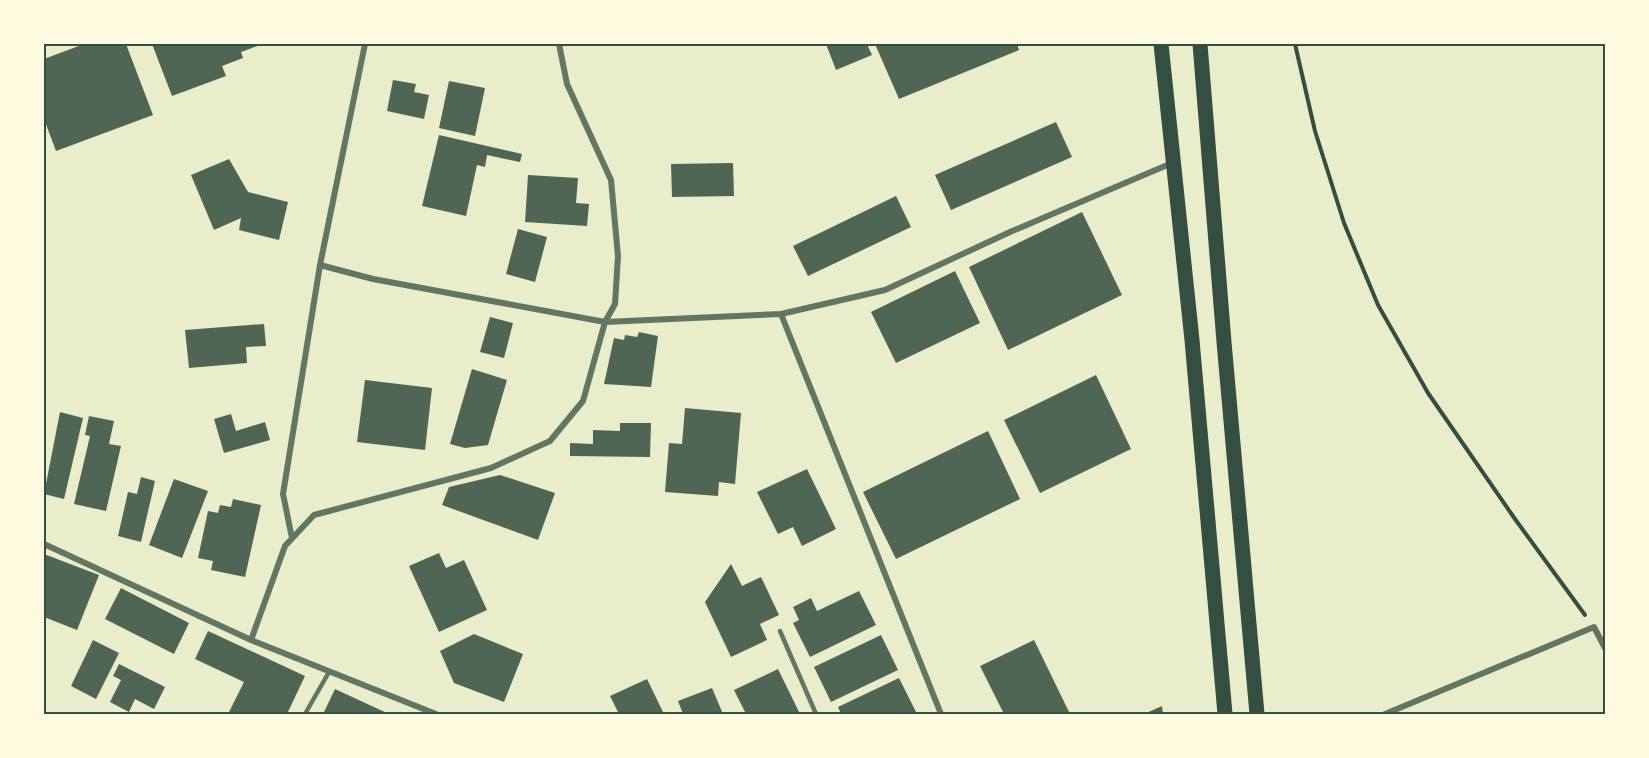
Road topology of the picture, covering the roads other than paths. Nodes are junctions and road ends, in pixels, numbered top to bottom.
1 (365, 44) edge
2 (559, 44) edge
3 (1161, 44) edge
4 (1200, 44) edge
5 (1173, 163) junction
6 (320, 265) junction
7 (781, 314) junction
8 (605, 322) junction
9 (292, 538) junction
10 (44, 544) edge
11 (780, 631) dead end
12 (251, 640) junction
13 (1605, 650) edge
14 (329, 672) junction
15 (305, 714) edge
16 (436, 714) edge
17 (816, 714) edge
18 (941, 714) edge
19 (1225, 714) edge
20 (1257, 714) edge
21 (1385, 714) edge

1 - 6 street
2 - 8 street
3 - 5 main road
4 - 20 main road
5 - 7 street
5 - 19 main road
6 - 8 street
6 - 9 street
7 - 8 street
7 - 18 street
8 - 9 street
9 - 12 street
10 - 12 street
11 - 17 lane
12 - 14 street
13 - 21 street
14 - 15 lane
14 - 16 street

